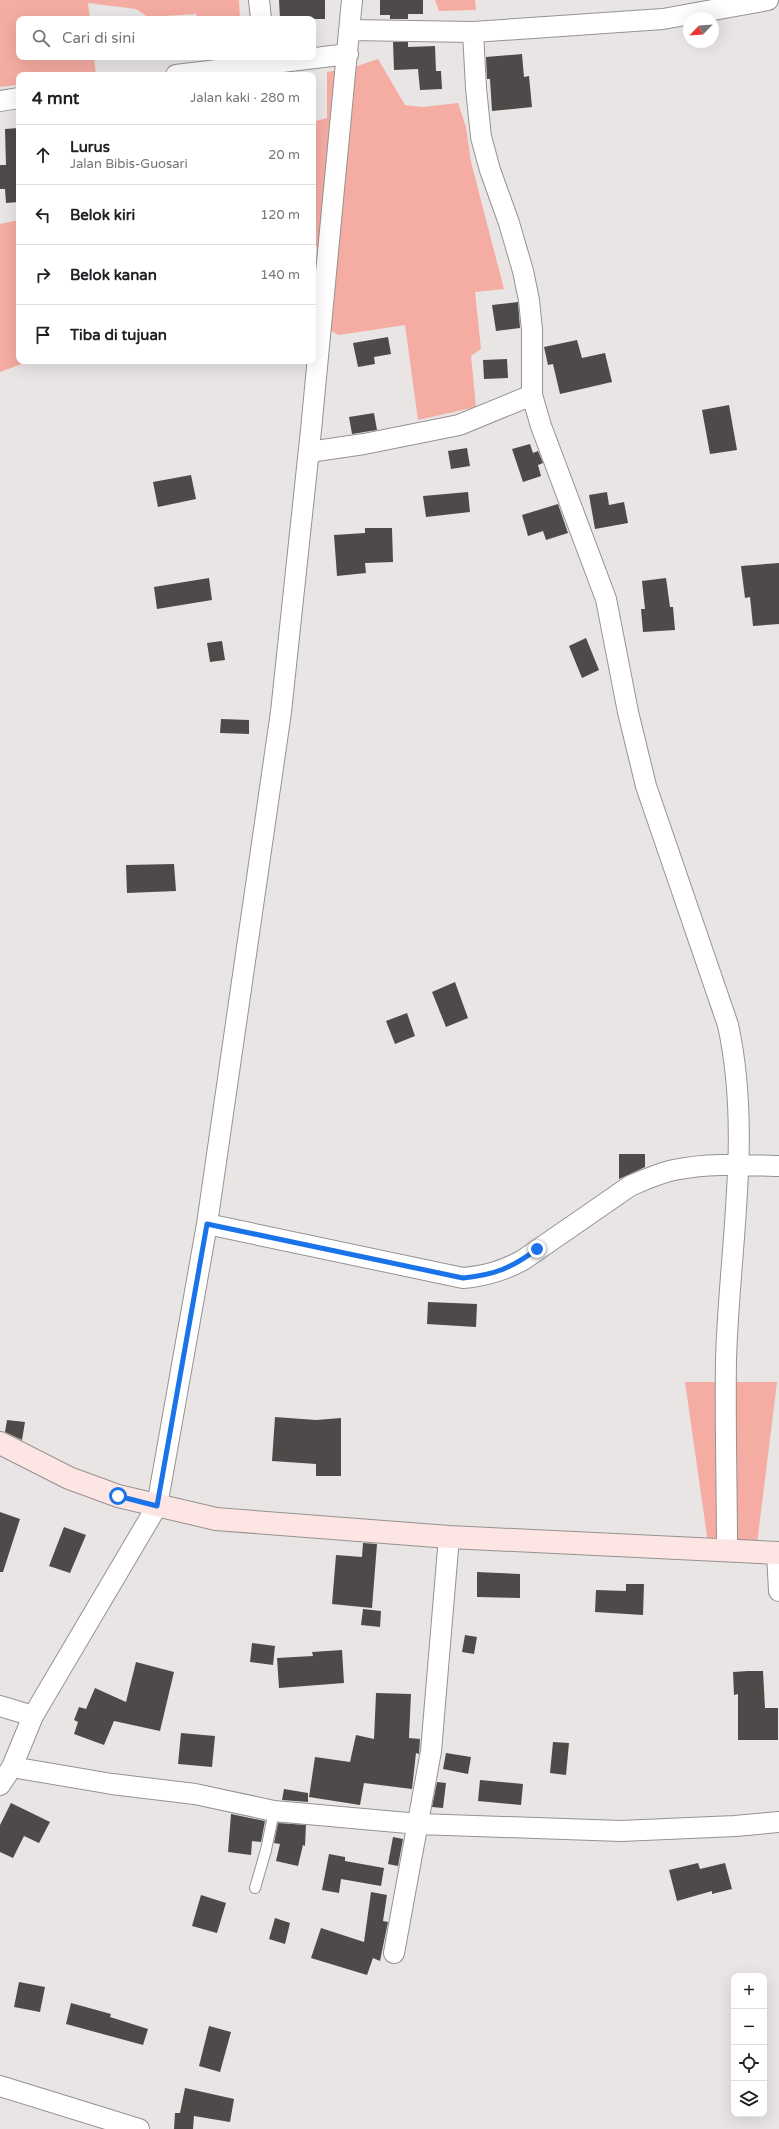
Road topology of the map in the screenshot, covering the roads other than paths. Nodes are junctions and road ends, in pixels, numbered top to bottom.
1 (259, 0) edge
2 (352, 0) edge
3 (768, 0) edge
4 (261, 16) edge
5 (350, 30) junction
6 (473, 32) junction
7 (348, 54) junction
8 (316, 56) edge
9 (265, 60) edge
10 (194, 72) edge
11 (16, 98) edge
12 (0, 101) edge
13 (532, 395) junction
14 (309, 452) junction
15 (737, 1164) junction
16 (779, 1166) edge
17 (207, 1224) junction
18 (0, 1443) edge
19 (157, 1506) junction
20 (449, 1537) junction
21 (727, 1551) junction
22 (778, 1553) edge
23 (779, 1591) edge
24 (0, 1706) edge
25 (33, 1716) junction
26 (12, 1767) junction
27 (0, 1785) edge
28 (274, 1811) junction
29 (779, 1822) edge
30 (419, 1824) junction
31 (255, 1888) dead end
32 (394, 1953) dead end
33 (0, 2086) edge
34 (139, 2129) edge

1 - 4 street
2 - 5 street
3 - 6 street
5 - 6 street
5 - 7 street
6 - 13 street
7 - 8 street
7 - 14 street
9 - 10 street
11 - 12 street
13 - 14 street
13 - 15 street
14 - 17 street
15 - 16 street
15 - 17 street
15 - 21 street
17 - 19 street
18 - 19 street
19 - 20 street
19 - 25 street
20 - 21 street
20 - 30 street
21 - 22 street
22 - 23 street
24 - 25 street
25 - 26 street
26 - 27 street
26 - 28 street
28 - 30 street
28 - 31 lane
29 - 30 street
30 - 32 street
33 - 34 street

